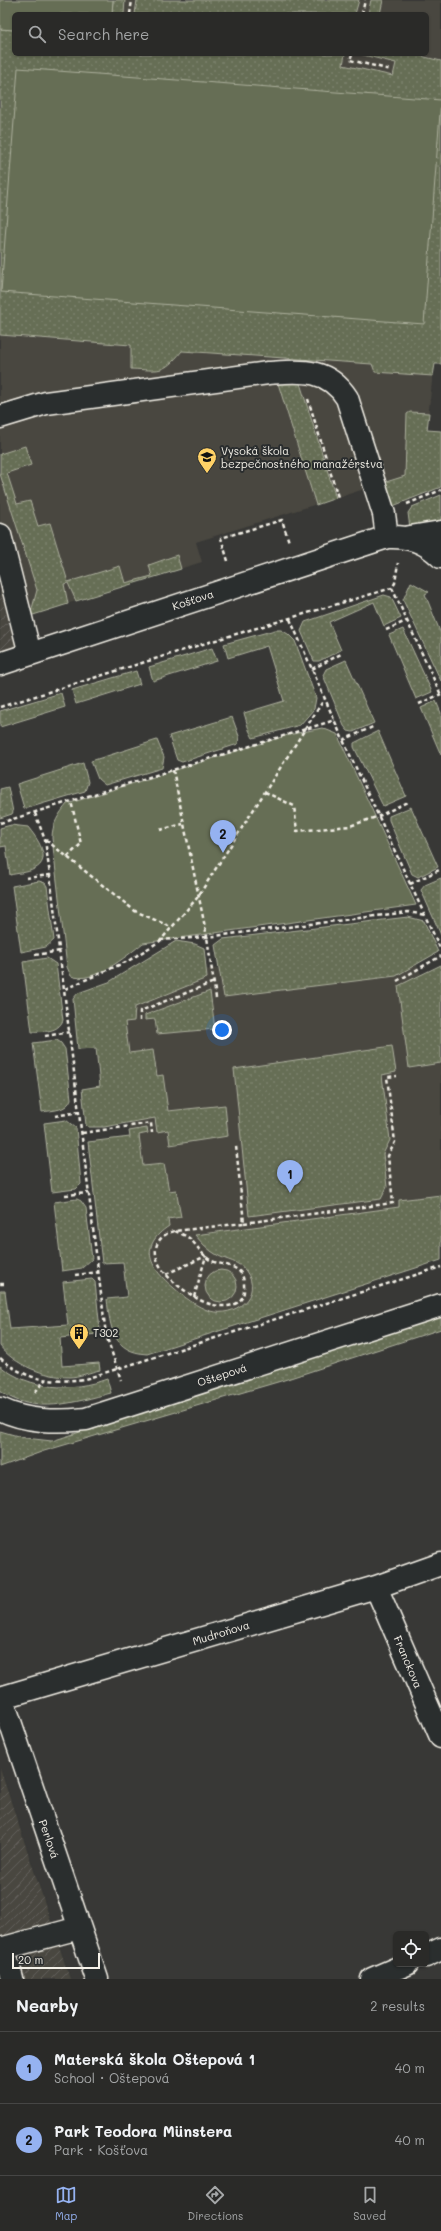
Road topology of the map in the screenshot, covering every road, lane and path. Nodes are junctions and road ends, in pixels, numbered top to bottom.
1 (132, 0) edge
2 (365, 0) edge
3 (130, 12) edge
4 (362, 12) edge
5 (351, 56) edge
6 (391, 70) dead end
7 (299, 372) junction
8 (0, 417) edge
9 (338, 497) dead end
10 (249, 526) dead end
11 (250, 530) junction
12 (441, 532) edge
13 (0, 534) edge
14 (387, 537) junction
15 (410, 537) junction
16 (289, 544) dead end
17 (441, 557) edge
18 (228, 564) dead end
19 (290, 619) junction
20 (406, 621) junction
21 (386, 630) dead end
22 (343, 653) dead end
23 (30, 654) junction
24 (0, 664) edge
25 (312, 669) junction
26 (441, 694) edge
27 (325, 698) junction
28 (419, 704) dead end
29 (0, 707) edge
30 (335, 720) junction
31 (375, 726) dead end
32 (306, 729) junction
33 (343, 740) junction
34 (173, 770) junction
35 (265, 792) junction
36 (71, 801) junction
37 (409, 801) dead end
38 (36, 812) junction
39 (379, 816) junction
40 (0, 823) edge
41 (183, 824) junction
42 (160, 830) dead end
43 (45, 840) junction
44 (67, 858) junction
45 (439, 870) dead end
46 (50, 875) junction
47 (26, 878) dead end
48 (410, 884) junction
49 (198, 898) junction
50 (425, 915) junction
51 (171, 927) junction
52 (206, 937) junction
53 (160, 940) junction
54 (441, 950) edge
55 (60, 951) junction
56 (35, 955) dead end
57 (441, 956) edge
58 (397, 981) dead end
59 (214, 982) junction
60 (65, 989) junction
61 (216, 998) dead end
62 (140, 1021) dead end
63 (70, 1032) junction
64 (45, 1036) dead end
65 (397, 1076) dead end
66 (79, 1112) junction
67 (54, 1116) dead end
68 (82, 1133) junction
69 (152, 1133) dead end
70 (236, 1146) dead end
71 (89, 1193) junction
72 (65, 1195) dead end
73 (244, 1224) junction
74 (175, 1231) junction
75 (206, 1256) junction
76 (441, 1267) edge
77 (98, 1272) junction
78 (166, 1274) junction
79 (75, 1275) dead end
80 (0, 1284) edge
81 (4, 1284) dead end
82 (194, 1297) junction
83 (441, 1305) edge
84 (0, 1358) edge
85 (117, 1370) junction
86 (0, 1409) edge
87 (441, 1564) edge
88 (376, 1586) junction
89 (1, 1698) edge
90 (441, 1737) edge
91 (79, 1928) junction
92 (2, 1949) edge
93 (441, 1950) edge
94 (429, 1955) edge
95 (400, 1967) edge
96 (12, 1979) edge
97 (97, 1979) edge
98 (372, 1979) edge

1 - 3 path
2 - 4 path
5 - 6 path
7 - 8 street
7 - 9 path
7 - 14 street
10 - 11 path
11 - 16 path
11 - 18 path
12 - 15 street, Košťova
13 - 23 street
14 - 15 street, Košťova
14 - 23 street, Košťova
15 - 17 street
19 - 20 path
19 - 25 path
19 - 29 path
20 - 21 path
20 - 26 path
22 - 25 path
23 - 24 street, Košťova
25 - 27 path
26 - 28 path
27 - 30 path
27 - 32 path
30 - 32 path
30 - 33 path
31 - 33 path
32 - 34 path
32 - 35 path
33 - 39 path
34 - 36 path
34 - 41 path
35 - 39 path
35 - 49 path
36 - 38 path
36 - 44 path
37 - 39 path
38 - 40 path
38 - 43 path
39 - 48 path
41 - 42 path
41 - 49 path
43 - 44 path
43 - 46 path
44 - 51 path
45 - 48 path
46 - 47 path
46 - 55 path
48 - 50 path
49 - 51 path
49 - 52 path
50 - 52 path
50 - 54 path
51 - 53 path
52 - 53 path
52 - 59 path
53 - 60 path
55 - 56 path
55 - 60 path
57 - 58 path
59 - 61 path
59 - 62 path
60 - 63 path
63 - 64 path
63 - 66 path
65 - 73 path
66 - 67 path
66 - 68 path
68 - 69 path
68 - 71 path
70 - 73 path
71 - 72 path
71 - 77 path
73 - 74 path
74 - 75 path
74 - 78 path
75 - 78 path
75 - 82 path
75 - 82 path
76 - 85 path
77 - 79 path
77 - 85 path
78 - 82 path
80 - 81 path
83 - 86 street, Oštepová
84 - 85 path
87 - 88 street, Mudroňova
88 - 89 street, Mudroňova
88 - 90 street, Franckova
89 - 91 street, Perlová
91 - 92 street
91 - 97 street, Perlová
92 - 96 street
93 - 94 street
95 - 98 street

